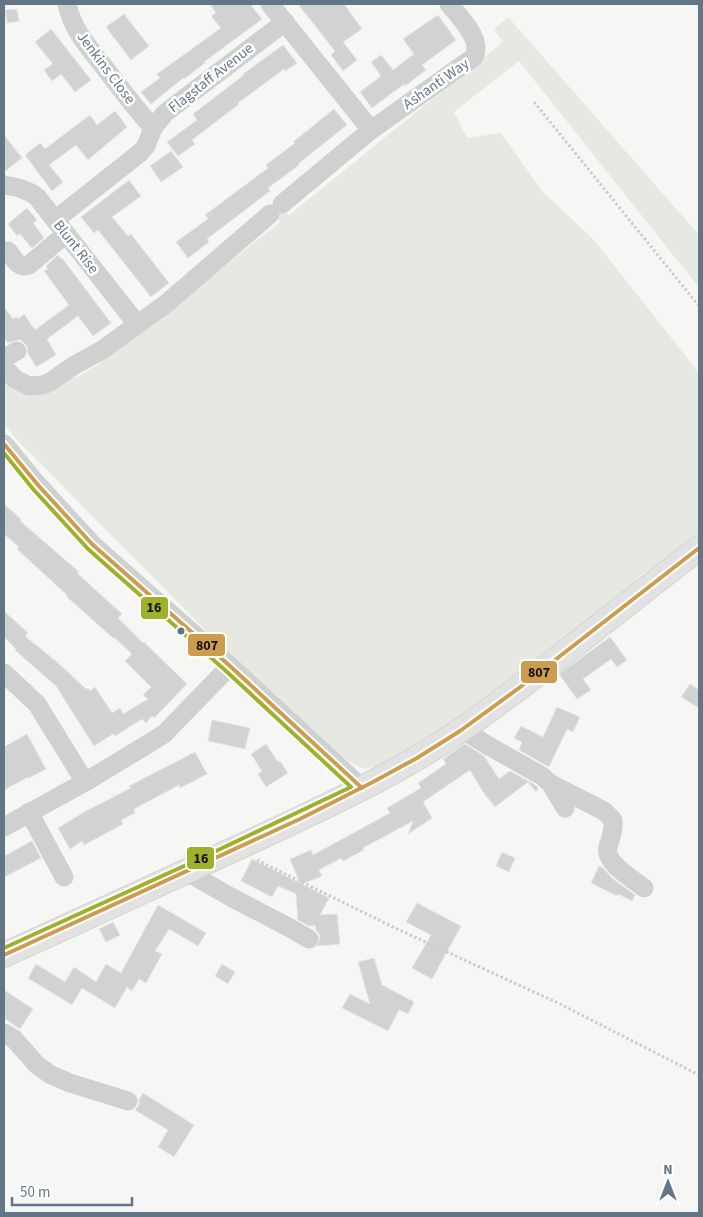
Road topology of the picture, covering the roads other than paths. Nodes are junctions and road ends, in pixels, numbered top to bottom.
1 (67, 4) edge
2 (270, 4) edge
3 (449, 4) edge
4 (285, 22) junction
5 (153, 128) junction
6 (371, 130) junction
7 (4, 185) edge
8 (60, 227) junction
9 (8, 251) dead end
10 (137, 324) junction
11 (4, 367) edge
12 (4, 444) edge
13 (699, 548) edge
14 (230, 666) junction
15 (4, 673) edge
16 (462, 729) junction
17 (85, 782) junction
18 (551, 784) junction
19 (362, 788) junction
20 (565, 808) dead end
21 (30, 812) junction
22 (4, 827) edge
23 (187, 872) junction
24 (64, 877) dead end
25 (644, 888) dead end
26 (309, 940) dead end
27 (4, 955) edge
28 (4, 1033) edge
29 (128, 1101) dead end

1 - 5 street, Jenkins Close
2 - 4 street
3 - 6 street, Ashanti Way
4 - 5 street, Flagstaff Avenue
4 - 6 street
5 - 8 street, Flagstaff Avenue
6 - 10 street, Ashanti Way
7 - 8 street, Blunt Rise
8 - 9 street, Flagstaff Avenue
8 - 10 street, Blunt Rise
10 - 11 street
12 - 14 street
13 - 16 main road
14 - 17 street
14 - 19 street
15 - 17 street
16 - 18 street
16 - 19 main road
17 - 21 street
18 - 20 street
18 - 25 street
19 - 23 main road
21 - 22 street
21 - 24 street
23 - 26 street
23 - 27 main road
28 - 29 street

